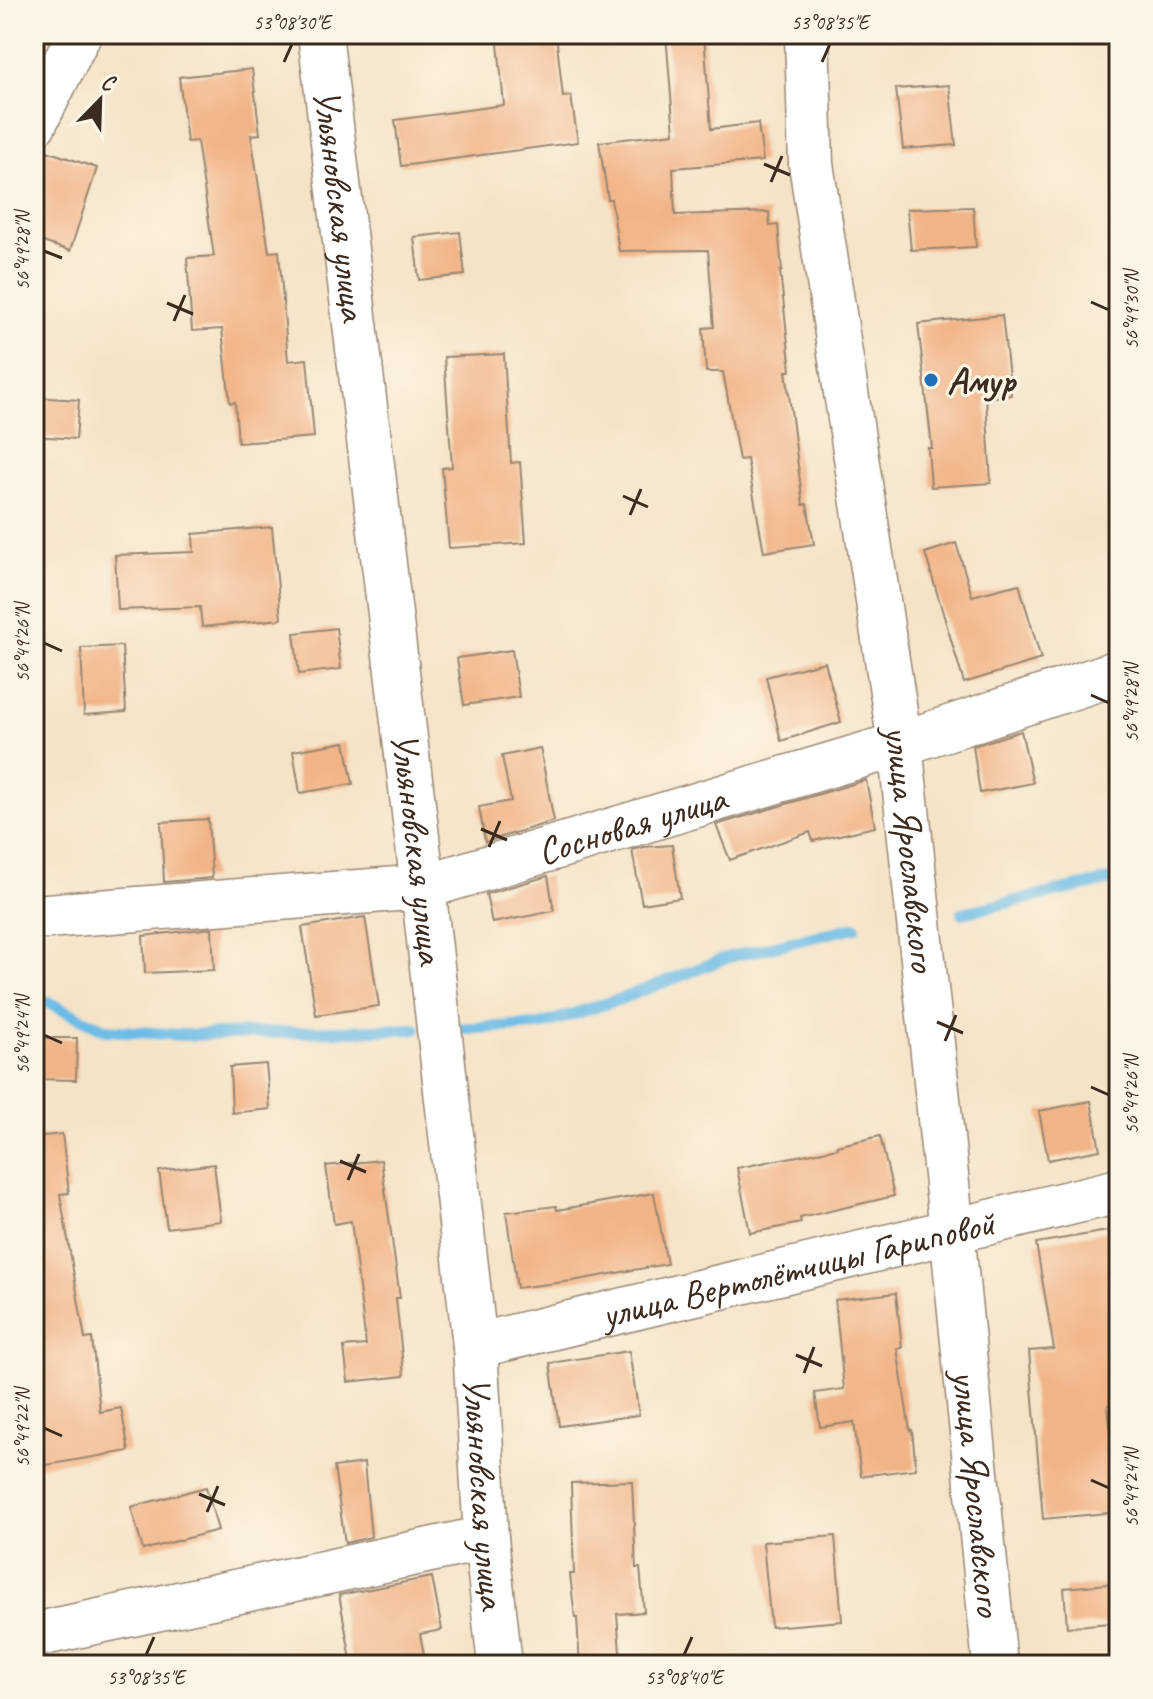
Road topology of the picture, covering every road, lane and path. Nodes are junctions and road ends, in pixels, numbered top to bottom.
1 (79, 34) edge
2 (320, 34) edge
3 (807, 34) edge
4 (34, 124) edge
5 (1119, 672) edge
6 (900, 744) junction
7 (423, 887) junction
8 (34, 917) edge
9 (1119, 1191) edge
10 (952, 1231) junction
11 (475, 1346) junction
12 (486, 1538) junction
13 (34, 1635) edge
14 (500, 1665) edge
15 (995, 1665) edge

1 - 4 street
2 - 7 street, Ульяновская улица
3 - 6 street, улица Ярославского
5 - 6 street, Сосновая улица
6 - 7 street, Сосновая улица
6 - 10 street, улица Ярославского
7 - 8 street, Сосновая улица
7 - 11 street, Ульяновская улица
9 - 10 street, улица Вертолётчицы Гариповой
10 - 11 street, улица Вертолётчицы Гариповой
10 - 15 street, улица Ярославского
11 - 12 street, Ульяновская улица
12 - 13 street
12 - 14 street, Ульяновская улица

